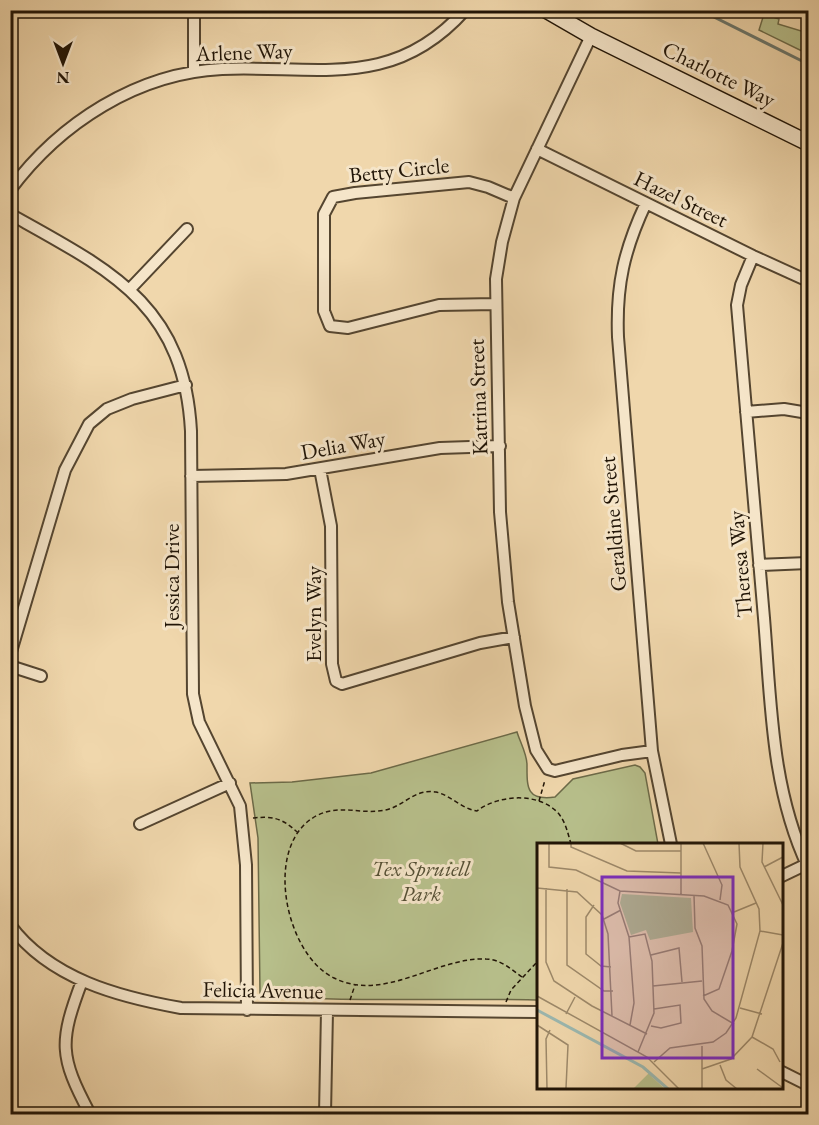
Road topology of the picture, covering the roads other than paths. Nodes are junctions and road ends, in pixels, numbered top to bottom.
1 (194, 10) edge
2 (465, 10) edge
3 (546, 10) edge
4 (591, 36) junction
5 (194, 72) junction
6 (808, 143) edge
7 (537, 149) junction
8 (10, 190) edge
9 (514, 198) junction
10 (646, 203) junction
11 (10, 214) edge
12 (187, 230) dead end
13 (753, 256) junction
14 (808, 281) edge
15 (130, 289) junction
16 (495, 304) junction
17 (186, 386) junction
18 (746, 412) junction
19 (808, 413) edge
20 (500, 446) junction
21 (321, 469) junction
22 (192, 476) junction
23 (808, 563) edge
24 (759, 565) junction
25 (514, 637) junction
26 (10, 655) edge
27 (10, 666) edge
28 (41, 676) dead end
29 (652, 751) junction
30 (230, 783) junction
31 (140, 824) dead end
32 (671, 843) edge
33 (808, 865) edge
34 (783, 876) edge
35 (10, 925) edge
36 (82, 981) junction
37 (247, 1010) junction
38 (327, 1011) junction
39 (537, 1012) edge
40 (783, 1072) edge
41 (808, 1085) edge
42 (90, 1114) edge
43 (325, 1114) edge

1 - 5 street
2 - 5 street, Arlene Way
3 - 4 street, Charlotte Way
4 - 6 street, Charlotte Way
4 - 7 street, Katrina Street
5 - 8 street, Arlene Way
7 - 9 street, Katrina Street
7 - 10 street, Hazel Street
9 - 16 street, Katrina Street
9 - 16 street, Betty Circle
10 - 13 street, Hazel Street
10 - 29 street, Geraldine Street
11 - 15 street, Jessica Drive
12 - 15 street
13 - 14 street, Hazel Street
13 - 18 street, Theresa Way
15 - 17 street, Jessica Drive
16 - 20 street, Katrina Street
17 - 22 street, Jessica Drive
17 - 26 street
18 - 19 street
18 - 24 street, Theresa Way
20 - 21 street, Delia Way
20 - 25 street, Katrina Street
21 - 22 street, Delia Way
21 - 25 street, Evelyn Way
22 - 30 street, Jessica Drive
23 - 24 street
24 - 33 street, Theresa Way
25 - 29 street, Katrina Street
27 - 28 street
29 - 32 street, Geraldine Street
30 - 31 street
30 - 37 street, Jessica Drive
33 - 34 street
35 - 36 street, Felicia Avenue
36 - 37 street, Felicia Avenue
36 - 42 street
37 - 38 street, Felicia Avenue
38 - 39 street, Felicia Avenue
38 - 43 street
40 - 41 street

